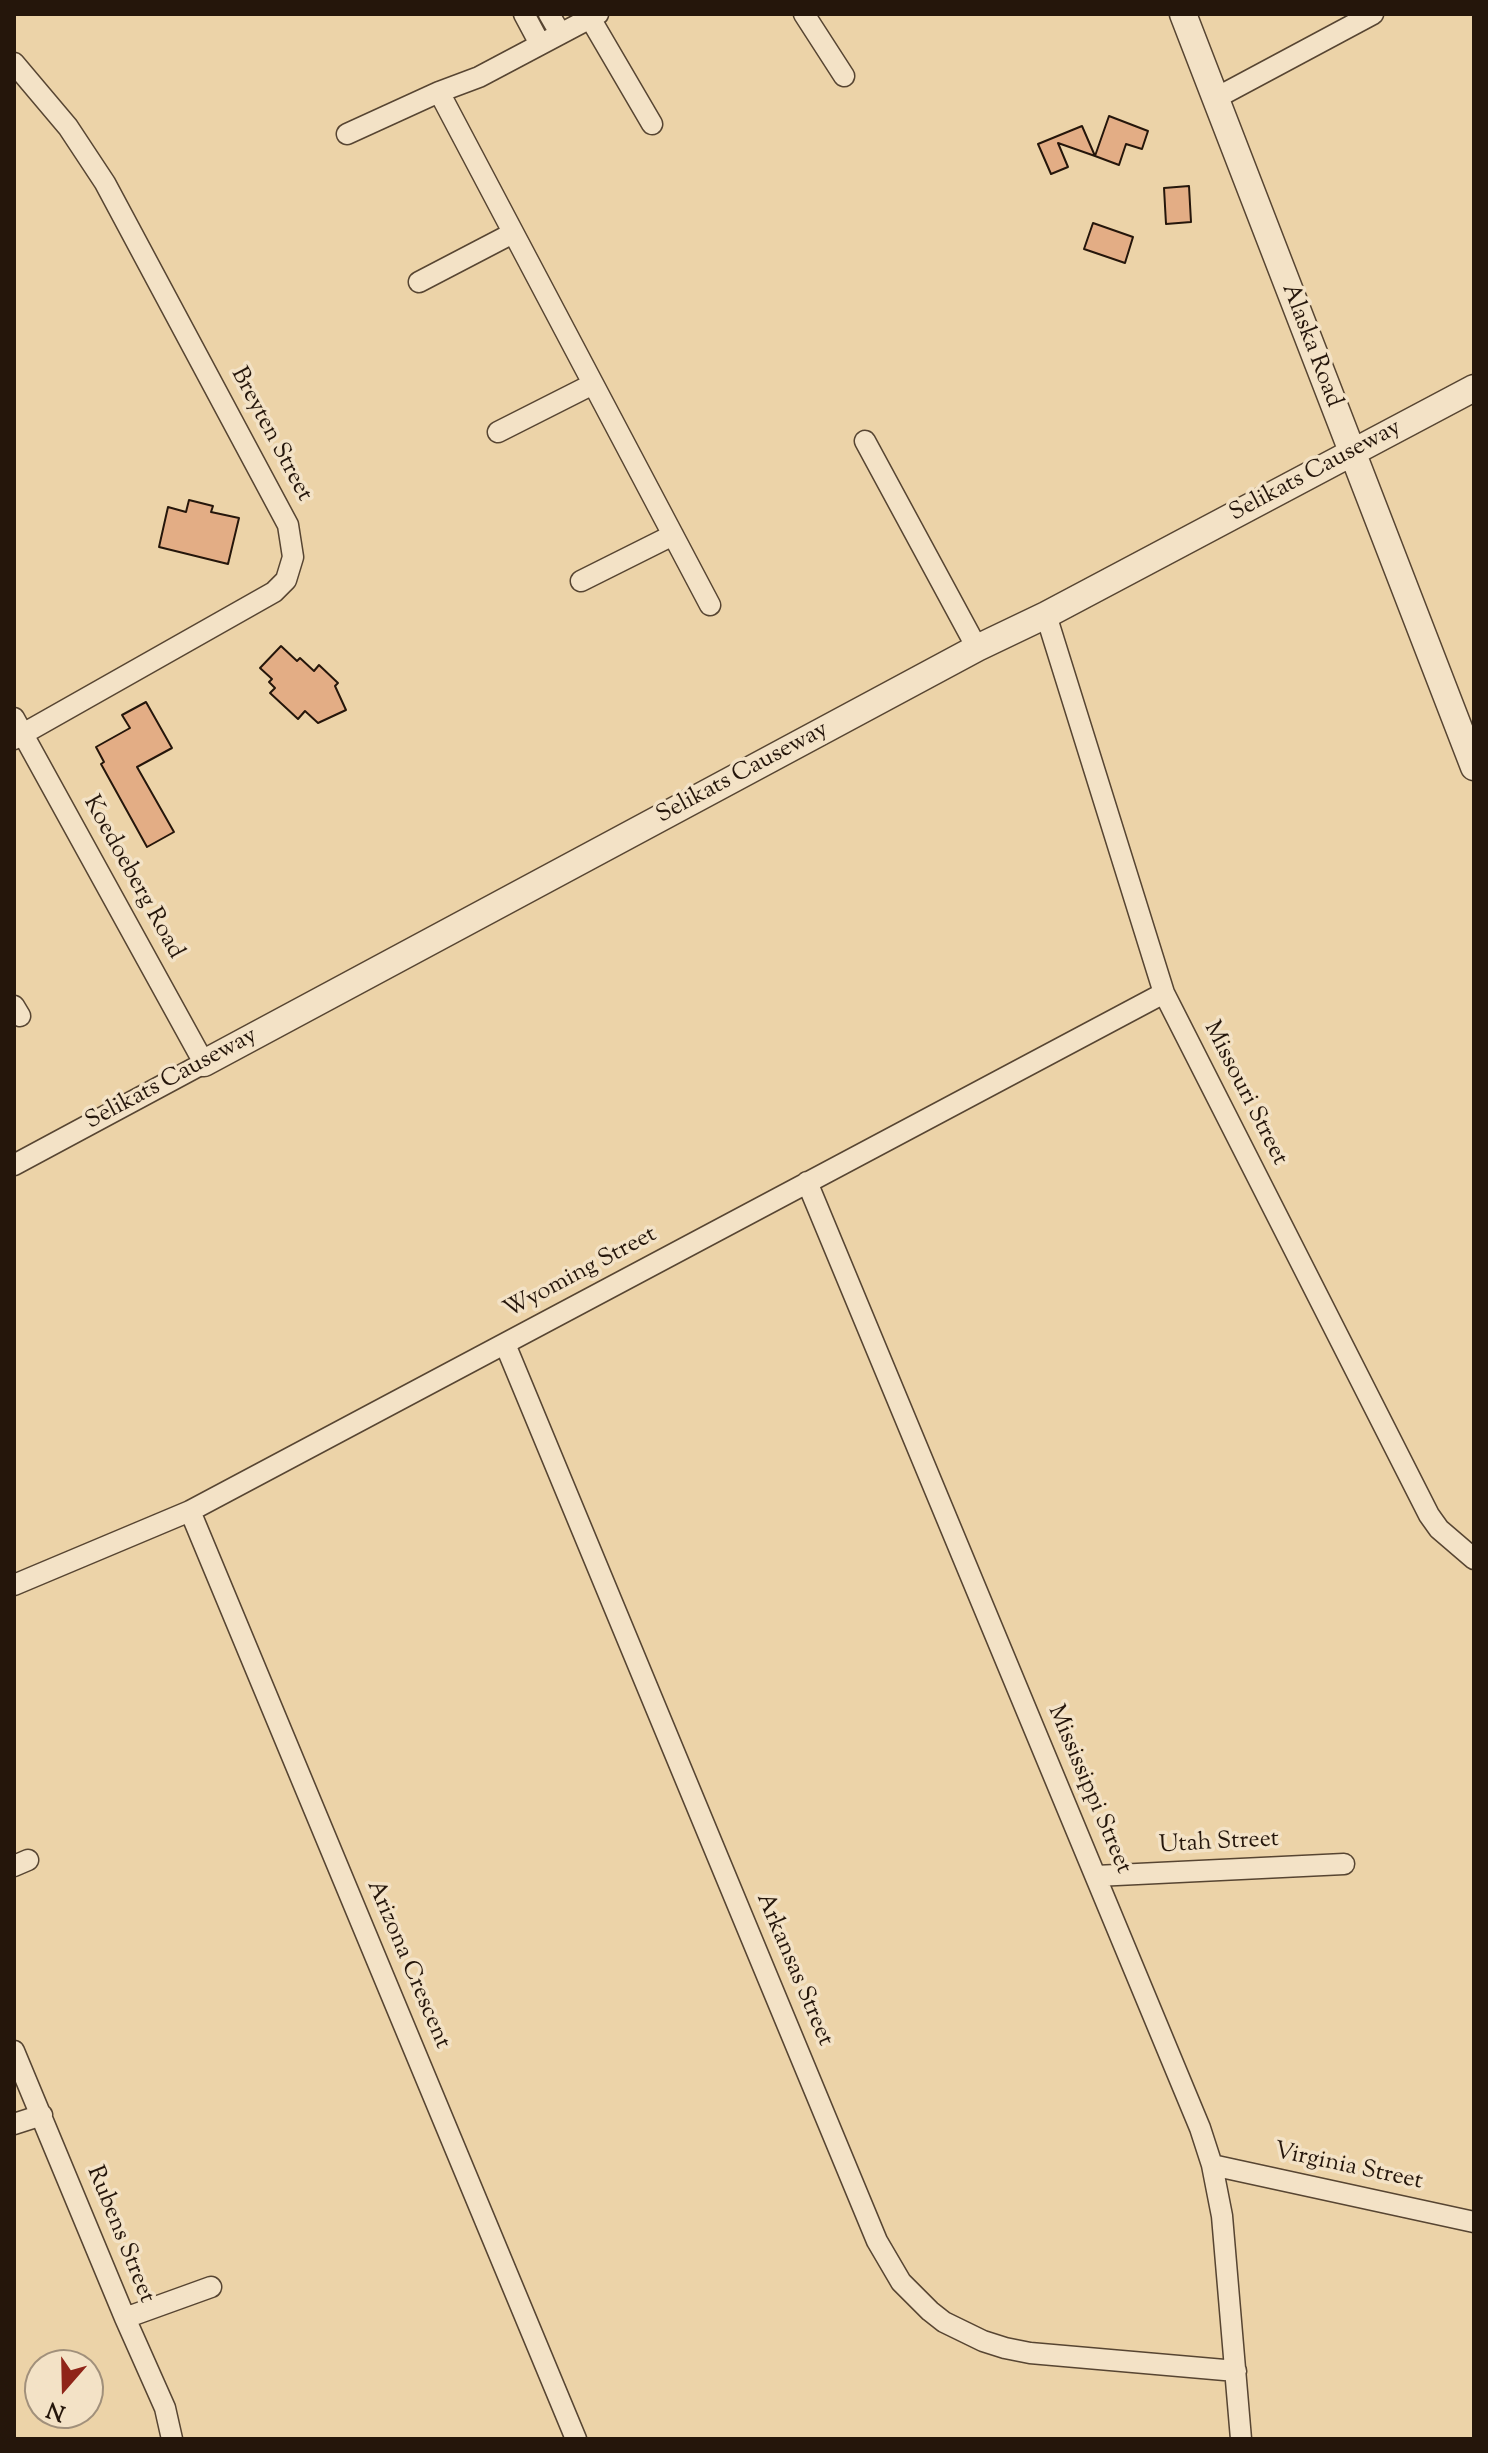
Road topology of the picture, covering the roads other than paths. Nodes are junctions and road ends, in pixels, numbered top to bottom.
1 (524, 14) edge
2 (549, 14) edge
3 (804, 14) edge
4 (1183, 14) edge
5 (1373, 14) edge
6 (594, 16) edge
7 (560, 33) junction
8 (540, 44) junction
9 (14, 63) edge
10 (844, 76) dead end
11 (439, 92) junction
12 (1216, 98) junction
13 (652, 124) dead end
14 (347, 134) dead end
15 (513, 233) junction
16 (419, 282) dead end
17 (593, 384) junction
18 (1474, 388) edge
19 (498, 432) dead end
20 (865, 441) dead end
21 (1351, 453) junction
22 (673, 535) junction
23 (581, 581) dead end
24 (710, 605) dead end
25 (1046, 615) junction
26 (977, 648) junction
27 (17, 730) edge
28 (1474, 767) edge
29 (1164, 993) junction
30 (204, 1063) junction
31 (14, 1165) edge
32 (807, 1182) junction
33 (505, 1344) junction
34 (190, 1511) junction
35 (1474, 1559) edge
36 (14, 1585) edge
37 (1344, 1864) dead end
38 (1096, 1876) junction
39 (14, 2051) edge
40 (42, 2115) junction
41 (14, 2124) edge
42 (1212, 2165) junction
43 (1474, 2222) edge
44 (211, 2287) dead end
45 (125, 2318) junction
46 (1236, 2371) junction
47 (172, 2439) edge
48 (576, 2439) edge
49 (1241, 2439) edge

1 - 8 street
2 - 7 street
3 - 10 street
4 - 12 street, Alaska Road
5 - 12 street
6 - 7 street
6 - 13 street
7 - 8 street
8 - 11 street
9 - 27 street, Breyten Street
11 - 14 street
11 - 15 street
12 - 21 street, Alaska Road
15 - 16 street
15 - 17 street
17 - 19 street
17 - 22 street
18 - 21 street, Selikats Causeway
20 - 26 street
21 - 25 street, Selikats Causeway
21 - 28 street, Alaska Road
22 - 23 street
22 - 24 street
25 - 26 street, Selikats Causeway
25 - 29 street, Missouri Street
26 - 30 street, Selikats Causeway
27 - 30 street, Koedoeberg Road
29 - 32 street, Wyoming Street
29 - 35 street, Missouri Street
30 - 31 street, Selikats Causeway
32 - 33 street, Wyoming Street
32 - 38 street, Mississippi Street
33 - 34 street, Wyoming Street
33 - 46 street, Arkansas Street
34 - 36 street, Wyoming Street
34 - 48 street, Arizona Crescent
37 - 38 street, Utah Street
38 - 42 street, Mississippi Street
39 - 40 street, Rubens Street
40 - 41 street
40 - 45 street, Rubens Street
42 - 43 street, Virginia Street
42 - 46 street, Mississippi Street
44 - 45 street
45 - 47 street, Rubens Street
46 - 49 street, Mississippi Street

